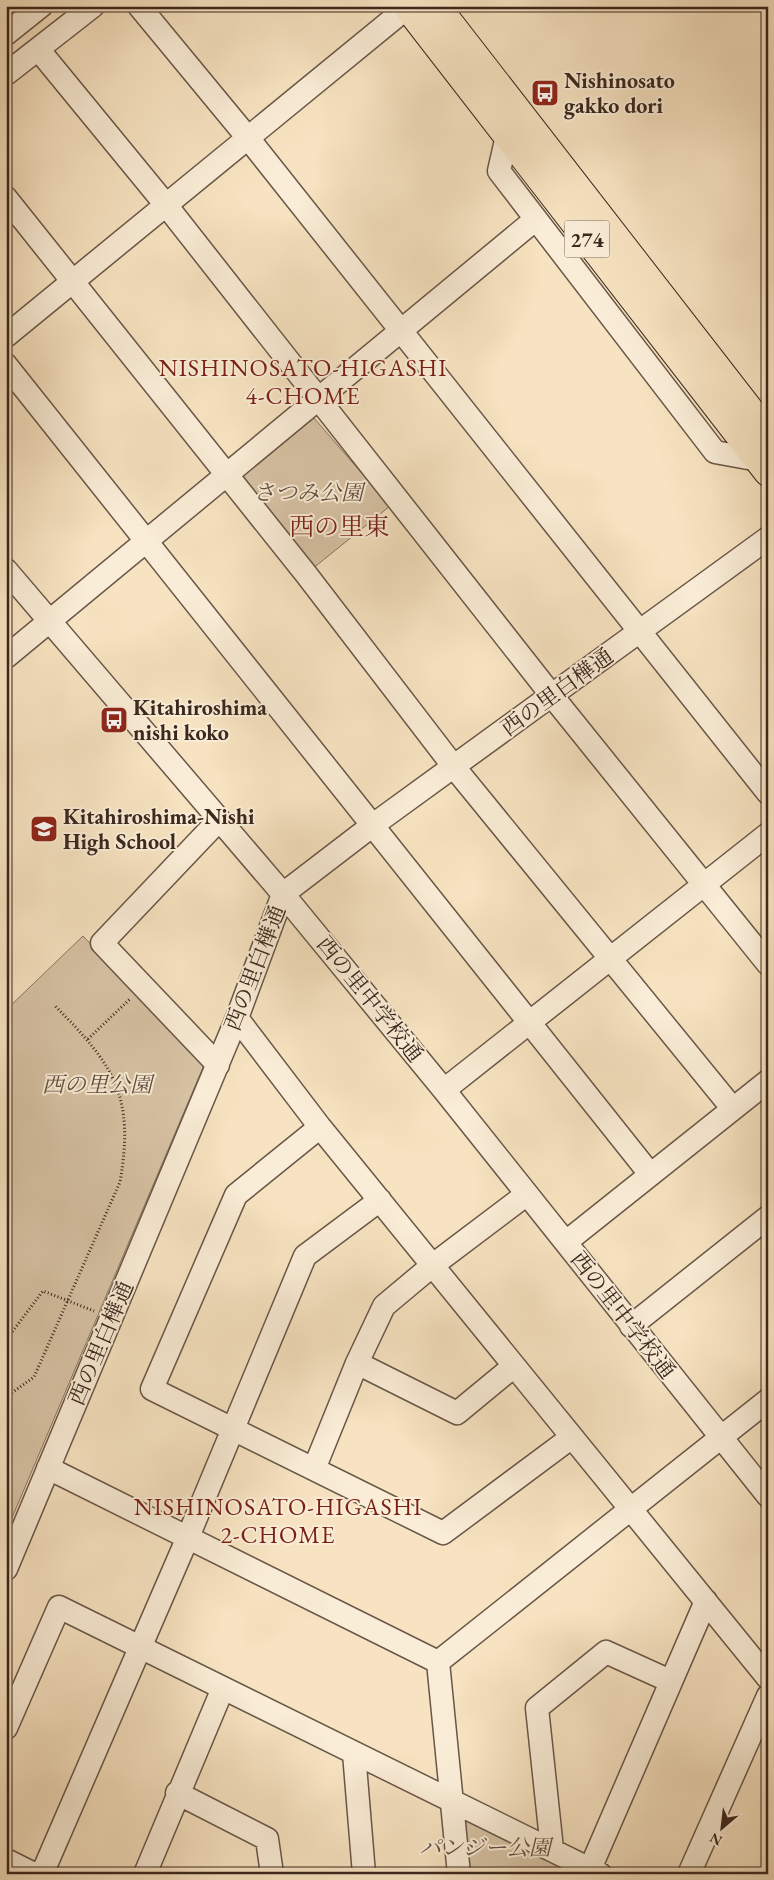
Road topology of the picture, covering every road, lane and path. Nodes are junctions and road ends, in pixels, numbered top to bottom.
1 (41, 6) edge
2 (93, 6) edge
3 (139, 6) edge
4 (436, 6) edge
5 (408, 7) edge
6 (6, 34) edge
7 (38, 49) junction
8 (6, 74) edge
9 (508, 136) junction
10 (248, 138) junction
11 (6, 198) edge
12 (166, 205) junction
13 (536, 219) junction
14 (74, 281) junction
15 (402, 332) junction
16 (6, 336) edge
17 (6, 365) edge
18 (319, 399) junction
19 (768, 434) edge
20 (763, 466) edge
21 (226, 475) junction
22 (768, 538) edge
23 (146, 540) junction
24 (6, 570) edge
25 (50, 621) junction
26 (639, 632) junction
27 (6, 657) edge
28 (552, 697) junction
29 (454, 767) junction
30 (768, 793) edge
31 (219, 820) junction
32 (373, 825) junction
33 (768, 834) edge
34 (703, 884) junction
35 (283, 894) junction
36 (610, 959) junction
37 (768, 964) edge
38 (143, 987) junction
39 (55, 1006) dead end
40 (238, 1018) junction
41 (528, 1024) junction
42 (88, 1039) junction
43 (218, 1065) junction
44 (768, 1081) edge
45 (444, 1090) junction
46 (733, 1109) junction
47 (320, 1127) junction
48 (650, 1174) junction
49 (527, 1194) junction
50 (380, 1200) junction
51 (768, 1217) edge
52 (566, 1242) junction
53 (433, 1265) junction
54 (66, 1300) junction
55 (111, 1317) junction
56 (631, 1326) junction
57 (6, 1340) edge
58 (357, 1363) junction
59 (514, 1366) junction
60 (6, 1397) edge
61 (768, 1400) edge
62 (232, 1427) junction
63 (572, 1437) junction
64 (721, 1437) junction
65 (48, 1468) junction
66 (314, 1469) junction
67 (768, 1496) edge
68 (631, 1510) junction
69 (188, 1537) junction
70 (6, 1569) edge
71 (706, 1601) junction
72 (141, 1646) junction
73 (438, 1662) junction
74 (768, 1678) edge
75 (670, 1681) junction
76 (223, 1688) junction
77 (768, 1696) edge
78 (6, 1728) edge
79 (354, 1753) junction
80 (177, 1793) junction
81 (452, 1800) junction
82 (552, 1849) junction
83 (6, 1860) edge
84 (595, 1871) edge
85 (34, 1874) edge
86 (42, 1874) edge
87 (145, 1874) edge
88 (272, 1874) edge
89 (364, 1874) edge
90 (460, 1874) edge
91 (689, 1874) edge

1 - 6 street
2 - 7 street
3 - 10 street
4 - 19 highway, 274
5 - 9 highway, 274
5 - 10 street
7 - 8 street
7 - 12 street
9 - 13 street
9 - 20 highway, 274
10 - 12 street
10 - 15 street
11 - 14 street
12 - 14 street
12 - 18 street
13 - 15 street
13 - 20 street
14 - 16 street
14 - 21 street
15 - 18 street
15 - 26 street
17 - 23 street
18 - 21 street
18 - 28 street
21 - 23 street
21 - 29 street
22 - 26 street, 西の里白樺通
23 - 25 street
23 - 32 street
24 - 25 street, 西の里中学校通
25 - 27 street
25 - 31 street, 西の里中学校通
26 - 28 street, 西の里白樺通
26 - 30 street
28 - 29 street, 西の里白樺通
28 - 34 street
29 - 32 street, 西の里白樺通
29 - 36 street
31 - 35 street, 西の里中学校通
31 - 38 street
32 - 35 street, 西の里白樺通
32 - 41 street
33 - 34 street
34 - 36 street
34 - 37 street
35 - 40 street, 西の里白樺通
35 - 45 street, 西の里中学校通
36 - 41 street
36 - 46 street
38 - 42 path
38 - 43 street
39 - 42 path
40 - 43 street, 西の里白樺通
40 - 47 street
41 - 45 street
41 - 48 street
42 - 54 path
43 - 55 street, 西の里白樺通
44 - 46 street
45 - 49 street, 西の里中学校通
46 - 48 street
47 - 50 street
47 - 62 street
48 - 52 street
49 - 52 street, 西の里中学校通
49 - 53 street
50 - 53 street
50 - 62 street
51 - 56 street
52 - 56 street, 西の里中学校通
53 - 58 street
53 - 59 street
54 - 55 path
54 - 57 path
54 - 60 path
55 - 65 street, 西の里白樺通
56 - 64 street, 西の里中学校通
58 - 59 street
58 - 66 street
59 - 63 street
61 - 64 street
62 - 66 street
62 - 69 street
63 - 66 street
63 - 68 street
64 - 67 street, 西の里中学校通
64 - 68 street
65 - 69 street
65 - 70 street, 西の里白樺通
68 - 71 street
68 - 73 street
69 - 72 street
69 - 73 street
71 - 74 street
71 - 75 street
72 - 76 street
72 - 78 street
72 - 86 street
73 - 81 street
75 - 82 street
75 - 84 street
76 - 79 street
76 - 80 street
77 - 91 street
79 - 81 street
79 - 89 street
80 - 87 street
80 - 88 street
81 - 82 street
81 - 90 street
82 - 84 street
83 - 85 street

